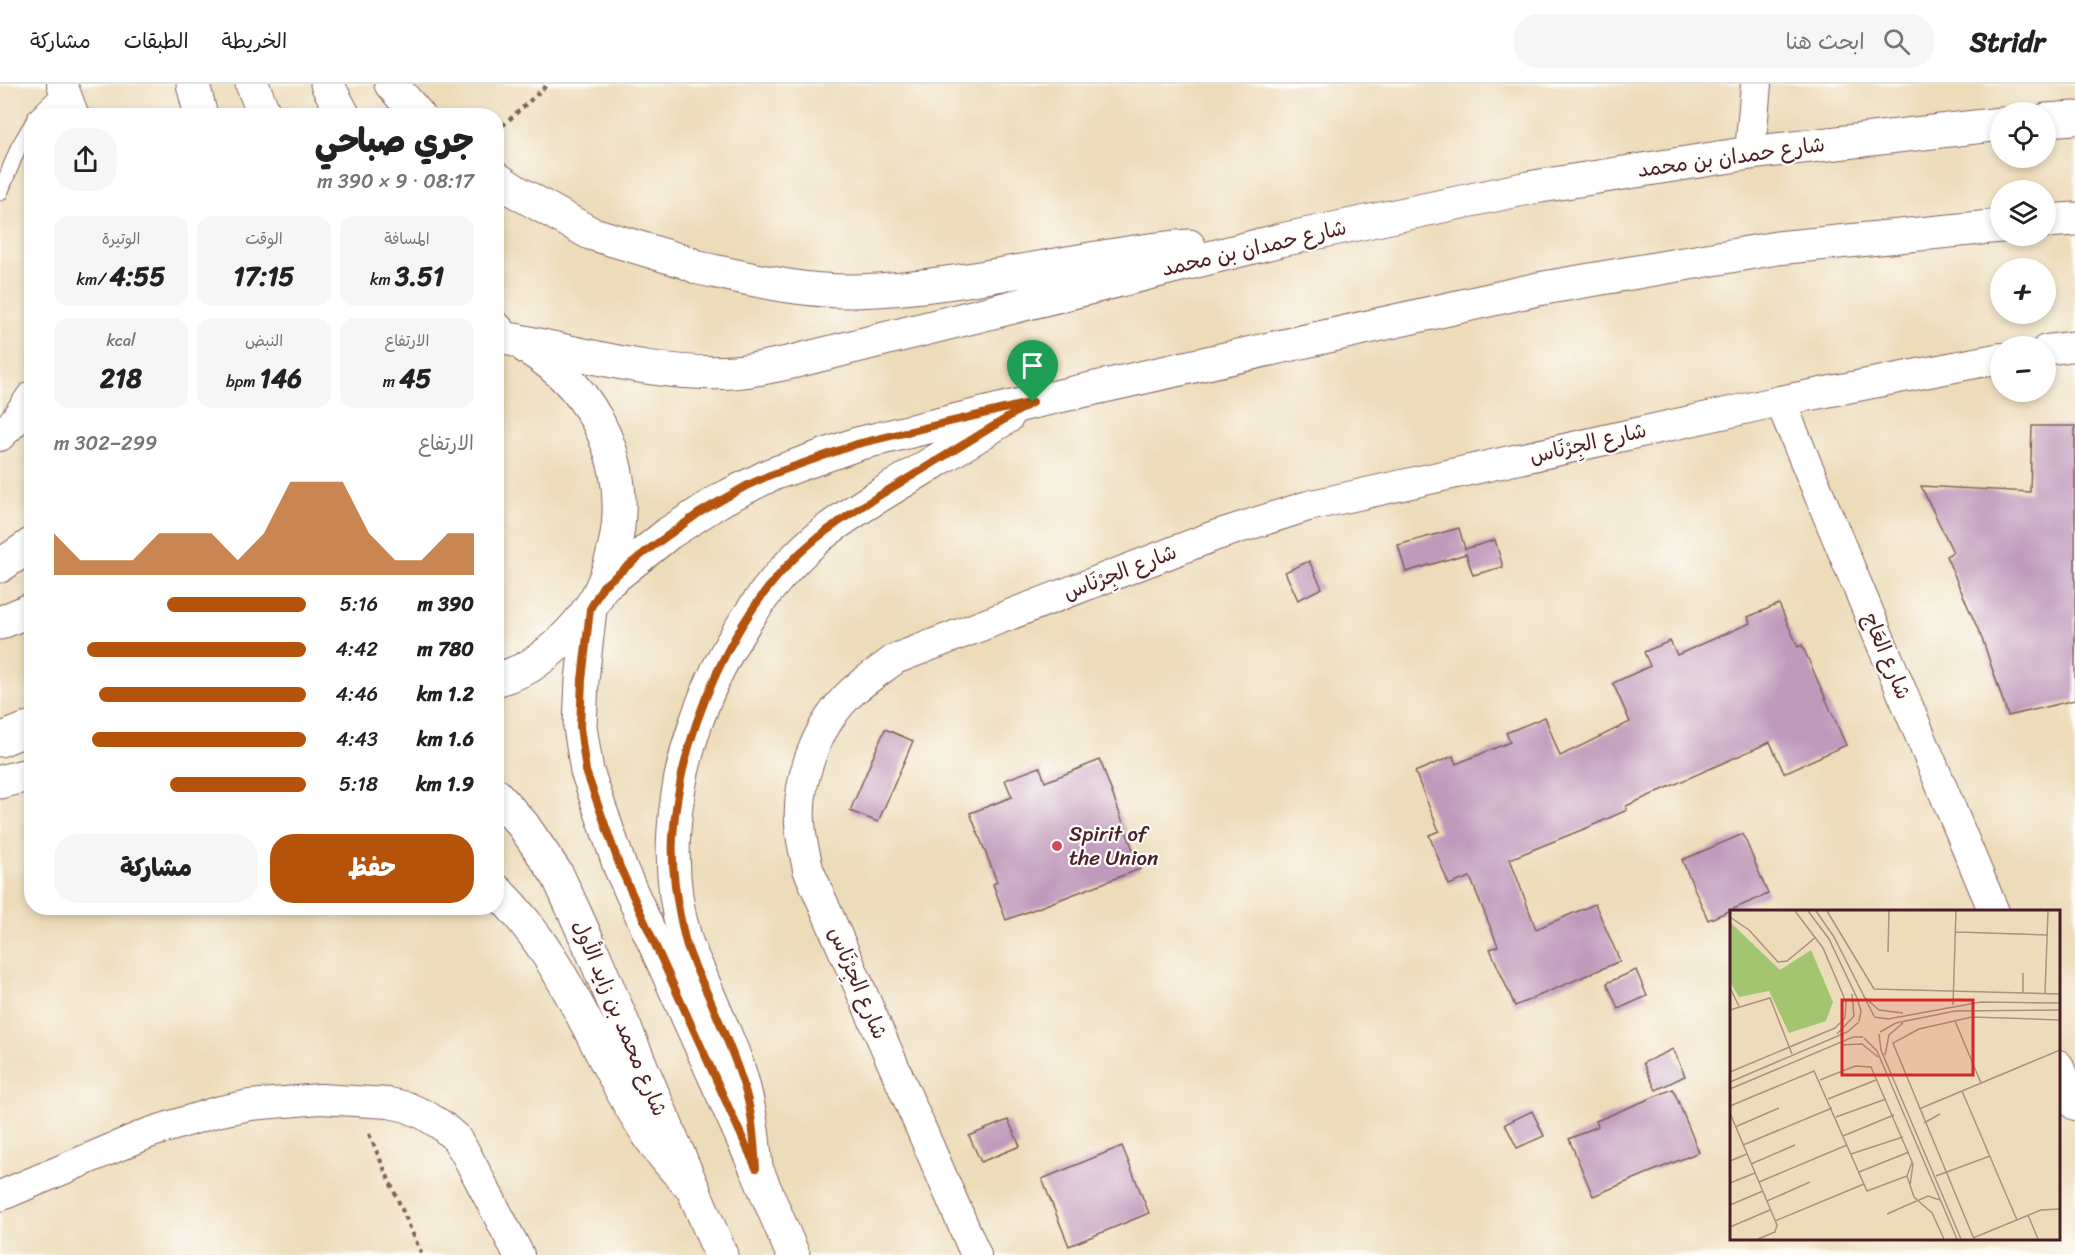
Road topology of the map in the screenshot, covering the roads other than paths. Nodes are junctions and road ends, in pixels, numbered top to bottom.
1 (193, 84) edge
2 (252, 84) edge
3 (327, 84) edge
4 (391, 84) edge
5 (1756, 84) edge
6 (67, 96) edge
7 (48, 108) edge
8 (199, 108) edge
9 (262, 108) edge
10 (340, 108) edge
11 (412, 108) edge
12 (2075, 118) edge
13 (2056, 119) edge
14 (1990, 125) edge
15 (24, 138) edge
16 (1750, 153) junction
17 (504, 183) edge
18 (0, 193) edge
19 (2075, 219) edge
20 (2056, 220) edge
21 (1990, 226) edge
22 (1281, 240) junction
23 (504, 333) edge
24 (504, 334) edge
25 (2075, 346) edge
26 (2056, 349) edge
27 (1990, 360) edge
28 (1780, 401) junction
29 (1033, 402) junction
30 (24, 407) edge
31 (0, 436) edge
32 (24, 550) edge
33 (0, 566) edge
34 (596, 597) junction
35 (24, 612) edge
36 (0, 623) edge
37 (504, 677) edge
38 (24, 730) edge
39 (0, 740) edge
40 (24, 776) edge
41 (0, 782) edge
42 (504, 804) edge
43 (504, 897) edge
44 (1993, 910) edge
45 (2060, 1070) edge
46 (2075, 1105) edge
47 (756, 1168) junction
48 (694, 1190) junction
49 (0, 1196) edge
50 (519, 1255) edge
51 (721, 1255) edge
52 (793, 1255) edge
53 (976, 1255) edge

1 - 8 main road
2 - 9 main road
3 - 10 main road
4 - 11 main road
5 - 16 street
6 - 7 lane
12 - 13 main road
14 - 16 main road, شارع حمدان بن محمد
15 - 18 lane
16 - 22 main road, شارع حمدان بن محمد
17 - 22 main road
19 - 20 main road
21 - 29 main road
22 - 23 main road, شارع حمدان بن محمد
24 - 34 main road
25 - 26 street
27 - 28 street, شارع الجِرْنَاس
28 - 44 street, شارع العَاج
28 - 53 street, شارع الجِرْنَاس
29 - 34 main road
29 - 47 main road
30 - 31 street
32 - 33 main road
34 - 37 main road
34 - 47 main road
35 - 36 main road
38 - 39 main road
40 - 41 main road
42 - 48 main road, شارع محمد بن زايد الأول
43 - 48 main road
45 - 46 street
47 - 52 main road
48 - 51 main road, شارع محمد بن زايد الأول
49 - 50 street

